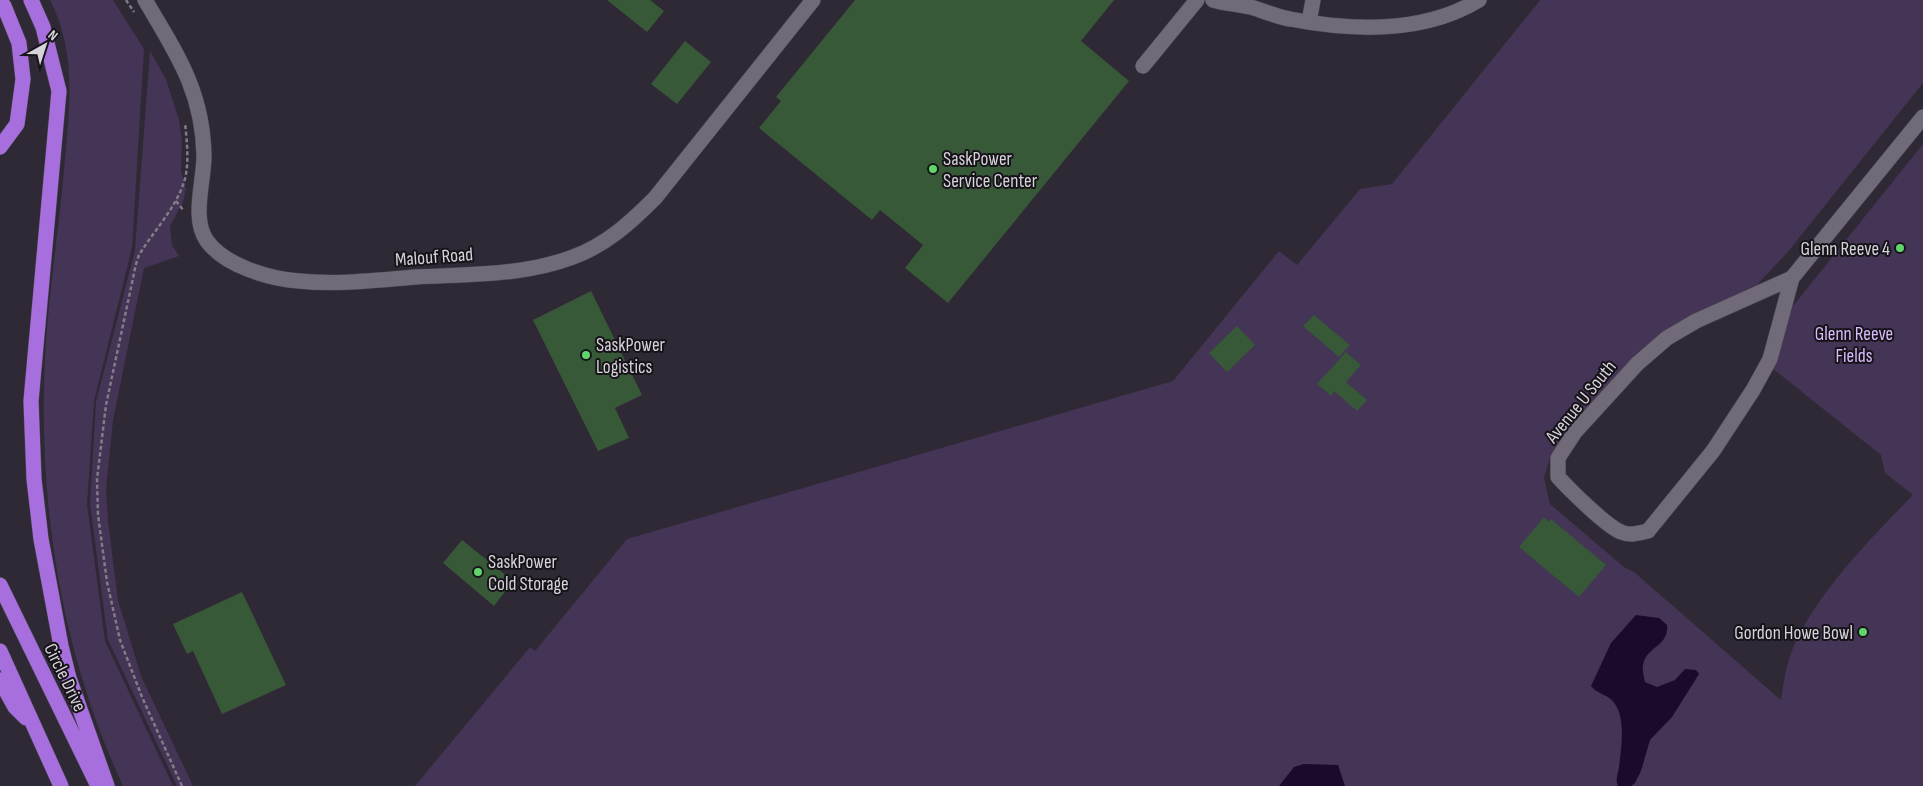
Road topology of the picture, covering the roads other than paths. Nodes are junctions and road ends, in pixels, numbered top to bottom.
1 (31, 0) edge
2 (145, 0) edge
3 (813, 0) edge
4 (1197, 0) edge
5 (1213, 0) edge
6 (1313, 0) edge
7 (1479, 0) edge
8 (0, 1) edge
9 (1247, 4) edge
10 (1449, 6) edge
11 (1309, 22) junction
12 (1143, 66) dead end
13 (1923, 117) edge
14 (0, 147) edge
15 (1792, 278) junction
16 (0, 585) edge
17 (0, 651) edge
18 (0, 680) edge
19 (30, 722) junction
20 (61, 786) edge
21 (98, 786) edge
22 (107, 786) edge

1 - 22 highway
2 - 3 street, Malouf Road
4 - 12 street
5 - 9 street
6 - 11 street
7 - 10 street
8 - 14 highway
9 - 11 street
10 - 11 street
13 - 15 street, Avenue U South
15 - 15 street, Avenue U South
16 - 21 highway, Circle Drive
17 - 19 highway
18 - 19 highway
19 - 20 highway

